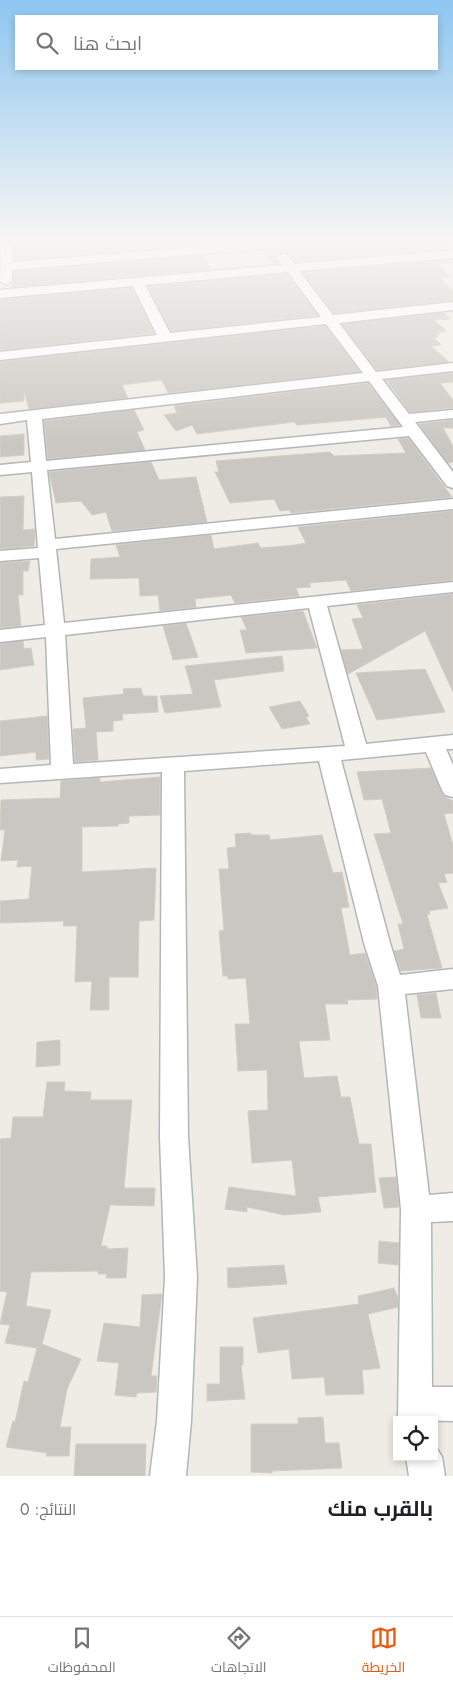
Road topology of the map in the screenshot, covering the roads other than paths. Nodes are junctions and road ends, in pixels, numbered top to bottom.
1 (150, 308) edge
2 (320, 308) edge
3 (436, 308) edge
4 (329, 320) junction
5 (166, 338) junction
6 (0, 356) edge
7 (453, 367) edge
8 (373, 376) junction
9 (453, 414) edge
10 (34, 415) junction
11 (0, 419) edge
12 (408, 425) junction
13 (39, 467) junction
14 (0, 470) edge
15 (453, 483) edge
16 (453, 504) edge
17 (48, 548) junction
18 (0, 556) edge
19 (453, 587) edge
20 (316, 602) junction
21 (55, 630) junction
22 (0, 636) edge
23 (443, 743) edge
24 (357, 752) junction
25 (328, 753) junction
26 (173, 764) junction
27 (62, 771) junction
28 (0, 776) edge
29 (453, 790) edge
30 (453, 979) edge
31 (391, 986) junction
32 (453, 1207) edge
33 (416, 1210) junction
34 (453, 1404) edge
35 (415, 1412) edge
36 (425, 1461) edge
37 (168, 1476) edge
38 (427, 1476) edge

1 - 5 street
2 - 4 street
3 - 4 street
4 - 5 street
4 - 8 street
5 - 6 street
7 - 8 street
8 - 10 street
8 - 12 street
9 - 12 street
10 - 11 street
10 - 13 street
12 - 13 street
12 - 15 street
13 - 14 street
13 - 17 street
16 - 17 street
17 - 18 street
17 - 21 street
19 - 20 street
20 - 21 street
20 - 24 street
21 - 22 street
21 - 27 street
23 - 24 street
23 - 29 street
24 - 25 street
25 - 26 street
25 - 31 street
26 - 27 street
26 - 37 street
27 - 28 street
30 - 31 street
31 - 33 street
32 - 33 street
33 - 35 street
34 - 35 street
36 - 38 street

